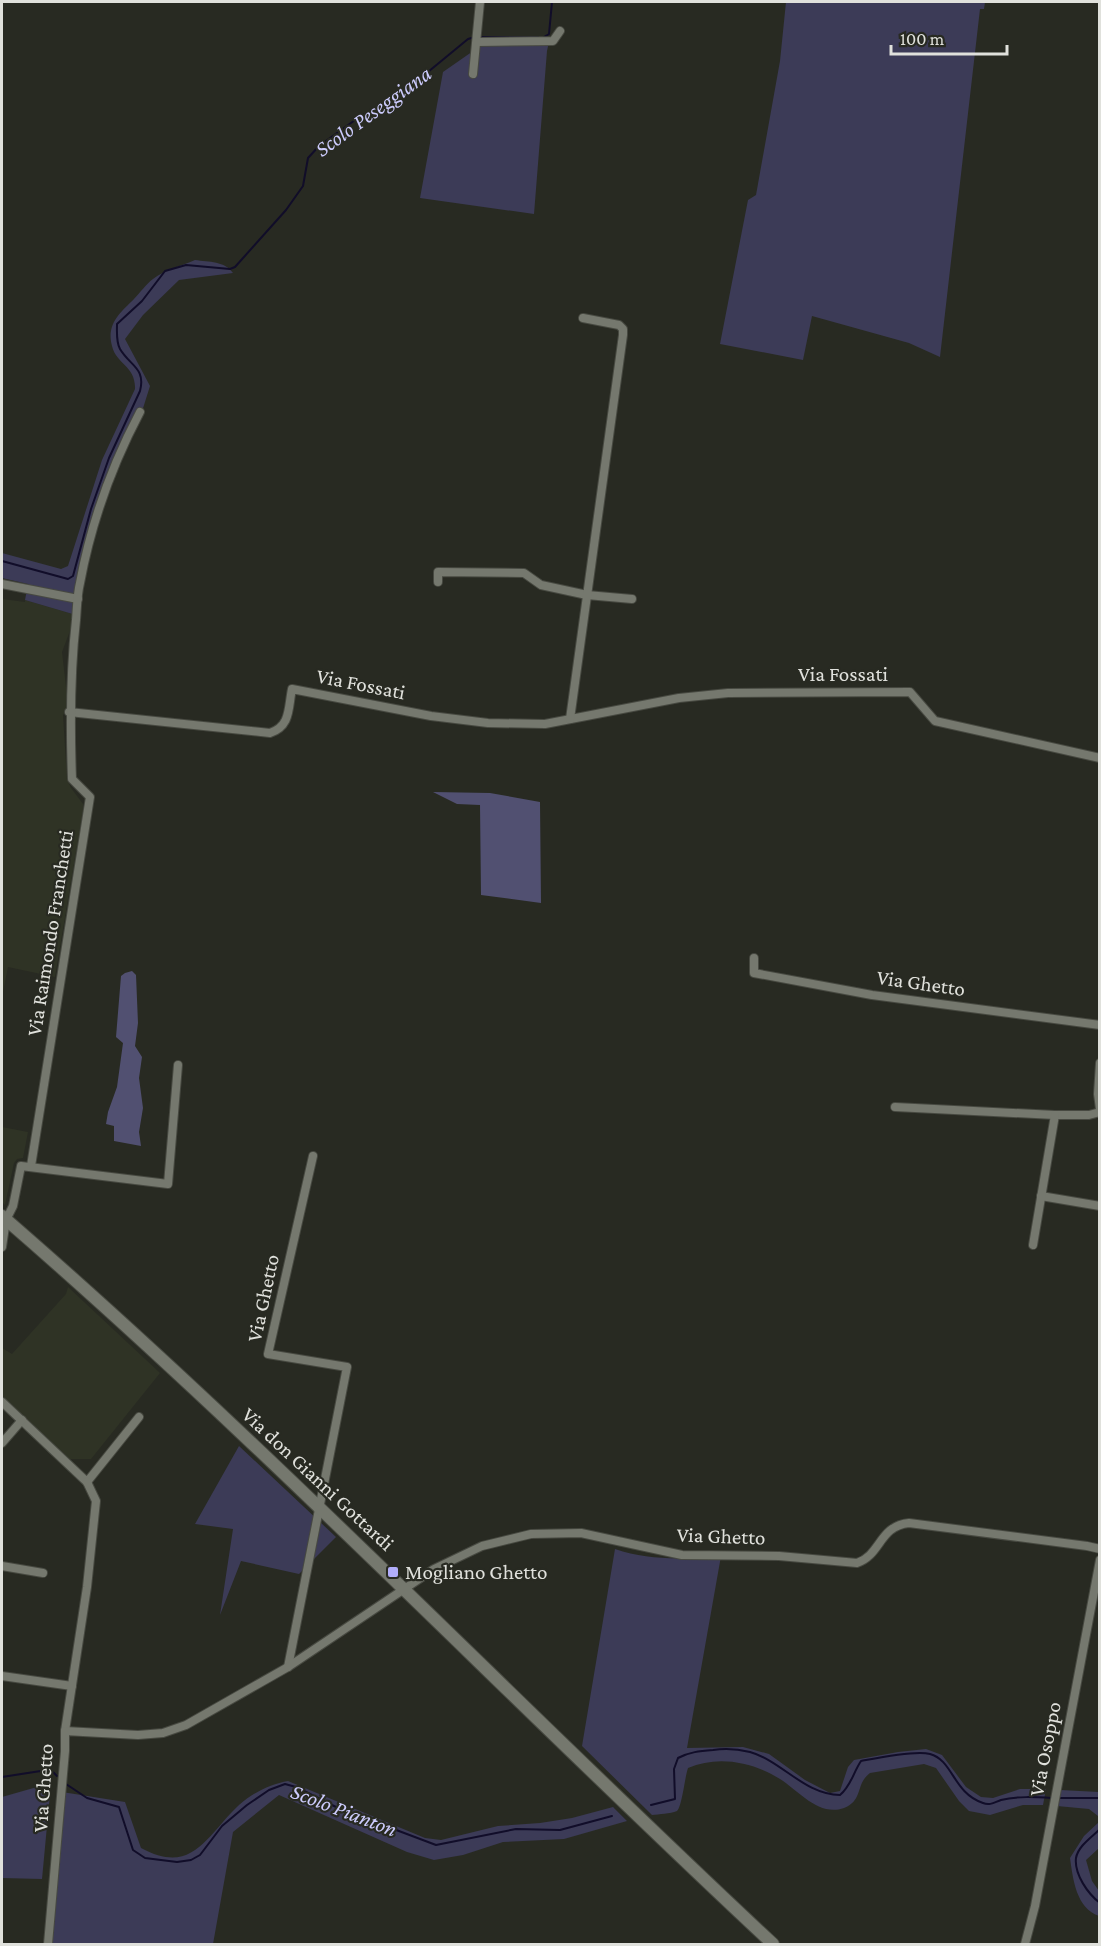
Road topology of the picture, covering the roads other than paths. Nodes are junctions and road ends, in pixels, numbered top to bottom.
1 (480, 2) edge
2 (560, 31) dead end
3 (477, 38) junction
4 (472, 74) dead end
5 (583, 318) dead end
6 (141, 412) dead end
7 (438, 582) dead end
8 (2, 584) edge
9 (587, 595) junction
10 (78, 599) junction
11 (632, 599) dead end
12 (69, 712) junction
13 (570, 719) junction
14 (1100, 758) edge
15 (754, 958) dead end
16 (1100, 1025) edge
17 (1100, 1063) edge
18 (178, 1065) dead end
19 (1099, 1071) edge
20 (895, 1107) dead end
21 (1100, 1111) edge
22 (1055, 1115) junction
23 (313, 1156) dead end
24 (31, 1166) junction
25 (1041, 1196) junction
26 (1100, 1206) edge
27 (4, 1218) edge
28 (1033, 1245) dead end
29 (2, 1247) edge
30 (2, 1402) edge
31 (139, 1417) dead end
32 (22, 1420) junction
33 (2, 1443) edge
34 (87, 1482) junction
35 (320, 1509) junction
36 (1100, 1550) edge
37 (1100, 1560) edge
38 (2, 1566) edge
39 (43, 1573) dead end
40 (404, 1588) junction
41 (288, 1667) junction
42 (2, 1676) edge
43 (72, 1686) junction
44 (65, 1731) junction
45 (725, 1900) junction
46 (48, 1944) edge
47 (766, 1944) edge
48 (773, 1944) edge
49 (1025, 1944) edge

1 - 3 street
2 - 3 street
3 - 4 street
5 - 9 street
6 - 10 street
7 - 9 street
8 - 10 street
9 - 11 street
9 - 13 street
10 - 12 street
12 - 13 street, Via Fossati
12 - 24 street, Via Raimondo Franchetti
13 - 14 street, Via Fossati
15 - 16 street, Via Ghetto
17 - 19 street
18 - 24 street
19 - 21 street
20 - 22 street
21 - 22 street
22 - 25 street
23 - 35 street, Via Ghetto
24 - 27 street, Via Raimondo Franchetti
25 - 26 street
25 - 28 street
27 - 29 street
27 - 35 main road, Via don Gianni Gottardi
30 - 32 street
31 - 34 street
32 - 33 street
32 - 34 street
34 - 43 street
35 - 40 main road, Via don Gianni Gottardi
35 - 41 street, Via Ghetto
36 - 40 street, Via Ghetto
37 - 49 street, Via Osoppo
38 - 39 street
40 - 41 street, Via Ghetto
40 - 45 main road, Via don Gianni Gottardi
41 - 44 street, Via Ghetto
42 - 43 street
43 - 44 street
44 - 46 street, Via Ghetto
45 - 47 main road, Via don Gianni Gottardi
45 - 48 main road, Via don Gianni Gottardi

